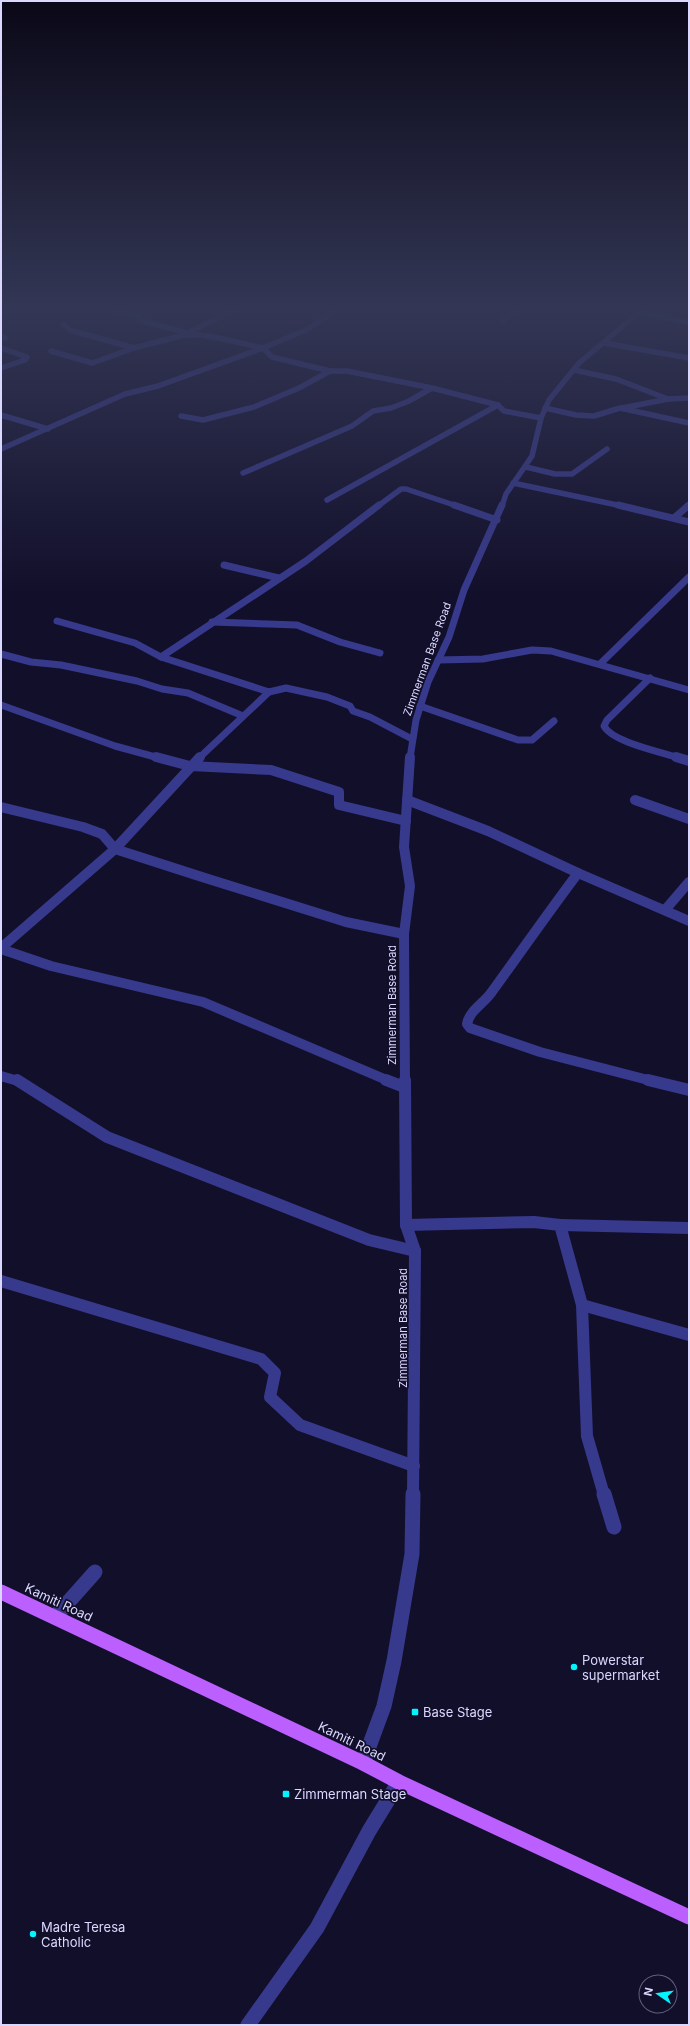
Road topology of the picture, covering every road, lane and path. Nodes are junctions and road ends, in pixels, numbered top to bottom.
1 (102, 405) edge
2 (260, 405) edge
3 (400, 405) edge
4 (498, 405) joint
5 (547, 405) edge
6 (638, 405) edge
7 (545, 408) junction
8 (620, 408) junction
9 (1, 415) edge
10 (181, 416) dead end
11 (541, 418) junction
12 (689, 423) edge
13 (48, 429) junction
14 (1, 449) edge
15 (607, 449) dead end
16 (526, 467) junction
17 (243, 473) dead end
18 (513, 483) junction
19 (328, 500) dead end
20 (689, 505) edge
21 (674, 518) junction
22 (497, 520) junction
23 (689, 522) edge
24 (224, 565) dead end
25 (689, 577) edge
26 (279, 578) junction
27 (57, 621) dead end
28 (212, 622) junction
29 (380, 653) dead end
30 (1, 654) edge
31 (160, 658) junction
32 (438, 660) junction
33 (600, 664) junction
34 (650, 678) junction
35 (689, 690) edge
36 (270, 692) junction
37 (1, 705) edge
38 (420, 706) junction
39 (243, 716) junction
40 (554, 721) dead end
41 (412, 739) junction
42 (689, 761) edge
43 (190, 766) junction
44 (407, 800) junction
45 (635, 800) dead end
46 (1, 807) edge
47 (689, 819) edge
48 (406, 821) junction
49 (115, 849) junction
50 (578, 873) junction
51 (689, 882) edge
52 (665, 910) junction
53 (689, 921) edge
54 (404, 934) junction
55 (1, 949) edge
56 (1, 1076) edge
57 (404, 1087) junction
58 (689, 1090) edge
59 (406, 1225) junction
60 (560, 1225) junction
61 (689, 1228) edge
62 (415, 1251) junction
63 (1, 1281) edge
64 (582, 1305) junction
65 (689, 1335) edge
66 (414, 1466) junction
67 (614, 1528) dead end
68 (95, 1572) dead end
69 (1, 1592) edge
70 (55, 1617) junction
71 (363, 1763) junction
72 (399, 1782) junction
73 (689, 1917) edge
74 (248, 2025) edge

1 - 13 street
2 - 10 street
3 - 17 street
4 - 11 street
4 - 19 street
5 - 7 street, Zimmerman Base Road
6 - 8 street
7 - 8 street
7 - 11 street, Zimmerman Base Road
8 - 12 street
9 - 13 street
11 - 16 street, Zimmerman Base Road
13 - 14 street
15 - 16 street
16 - 18 street, Zimmerman Base Road
18 - 21 street
18 - 22 street, Zimmerman Base Road
20 - 21 street
21 - 23 street
22 - 26 street
22 - 32 street, Zimmerman Base Road
24 - 26 street
25 - 33 street
26 - 28 street
27 - 31 street
28 - 29 street
28 - 31 street
30 - 39 street
31 - 36 street
32 - 33 street
32 - 38 street, Zimmerman Base Road
33 - 34 street
34 - 35 street
34 - 42 street
36 - 39 street
36 - 41 street
37 - 43 street
38 - 40 street
38 - 41 street, Zimmerman Base Road
39 - 43 street
41 - 44 street, Zimmerman Base Road
43 - 48 street
43 - 49 street
44 - 48 street, Zimmerman Base Road
44 - 50 street
45 - 47 street
46 - 49 street
48 - 54 street, Zimmerman Base Road
49 - 54 street
49 - 55 street
50 - 52 street
50 - 58 street
51 - 52 street
52 - 53 street
54 - 57 street, Zimmerman Base Road
55 - 57 street
56 - 62 street
57 - 59 street, Zimmerman Base Road
59 - 60 street
59 - 62 street, Zimmerman Base Road
60 - 61 street
60 - 64 street
62 - 66 street, Zimmerman Base Road
63 - 66 street
64 - 65 street
64 - 67 street
66 - 71 street, Zimmerman Base Road
68 - 70 street
69 - 70 main road, Kamiti Road
70 - 71 main road, Kamiti Road
71 - 72 main road, Kamiti Road
72 - 73 main road, Kamiti Road
72 - 74 street

